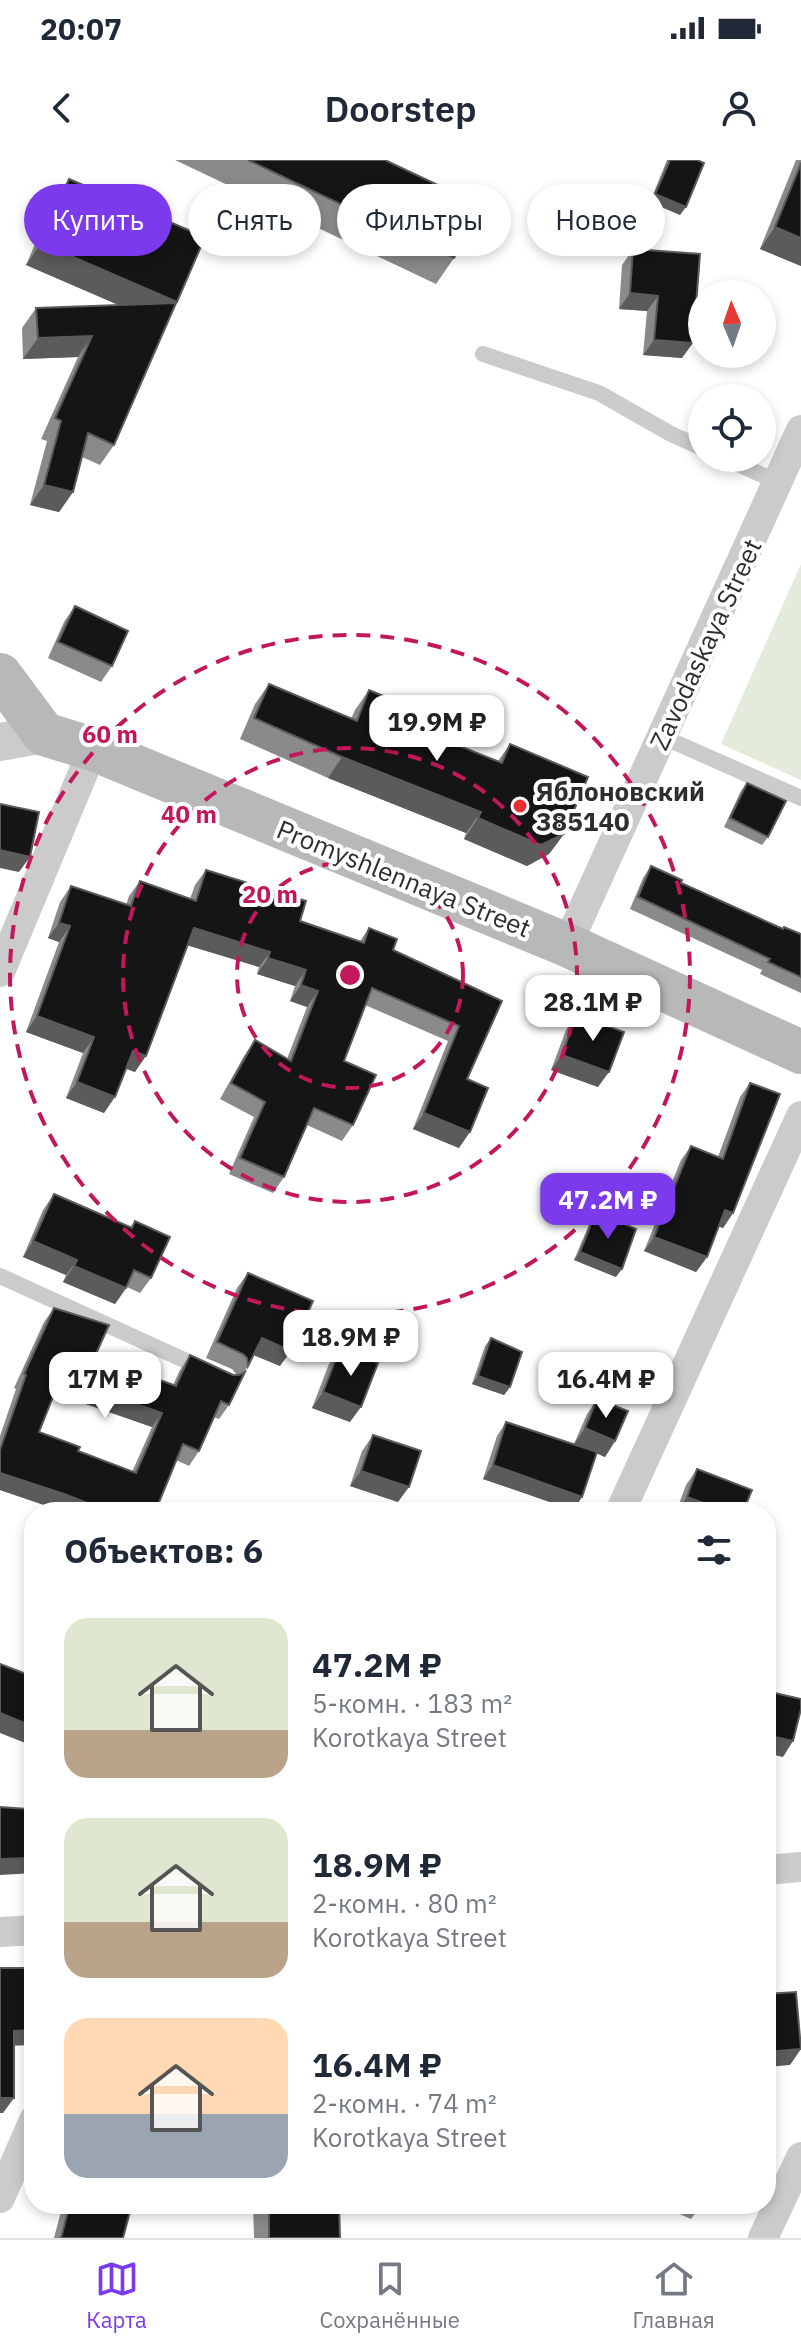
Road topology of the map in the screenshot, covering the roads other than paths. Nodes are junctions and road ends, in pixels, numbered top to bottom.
1 (483, 354) dead end
2 (801, 430) edge
3 (688, 442) edge
4 (756, 472) edge
5 (778, 482) junction
6 (0, 675) edge
7 (44, 734) junction
8 (663, 737) junction
9 (0, 742) edge
10 (93, 749) junction
11 (801, 798) edge
12 (567, 945) junction
13 (0, 972) edge
14 (801, 1052) edge
15 (801, 1116) edge
16 (0, 1276) edge
17 (227, 1379) edge
18 (625, 1502) edge
19 (801, 1867) edge
20 (776, 1869) edge
21 (24, 1931) edge
22 (0, 1932) edge
23 (24, 2143) edge
24 (801, 2157) edge
25 (0, 2198) edge
26 (776, 2210) edge
27 (774, 2214) edge
28 (763, 2238) edge

1 - 3 lane
2 - 5 street, Zavodaskaya Street
4 - 5 lane
5 - 8 street, Zavodaskaya Street
6 - 7 main road
7 - 9 street, Promyshlennaya Street
7 - 10 main road, Promyshlennaya Street
8 - 11 lane
8 - 12 street, Zavodaskaya Street
10 - 12 main road, Promyshlennaya Street
10 - 13 street
12 - 14 main road, Promyshlennaya Street
15 - 18 street
16 - 17 lane
19 - 20 street
21 - 22 street
23 - 25 street
24 - 26 street
27 - 28 street

